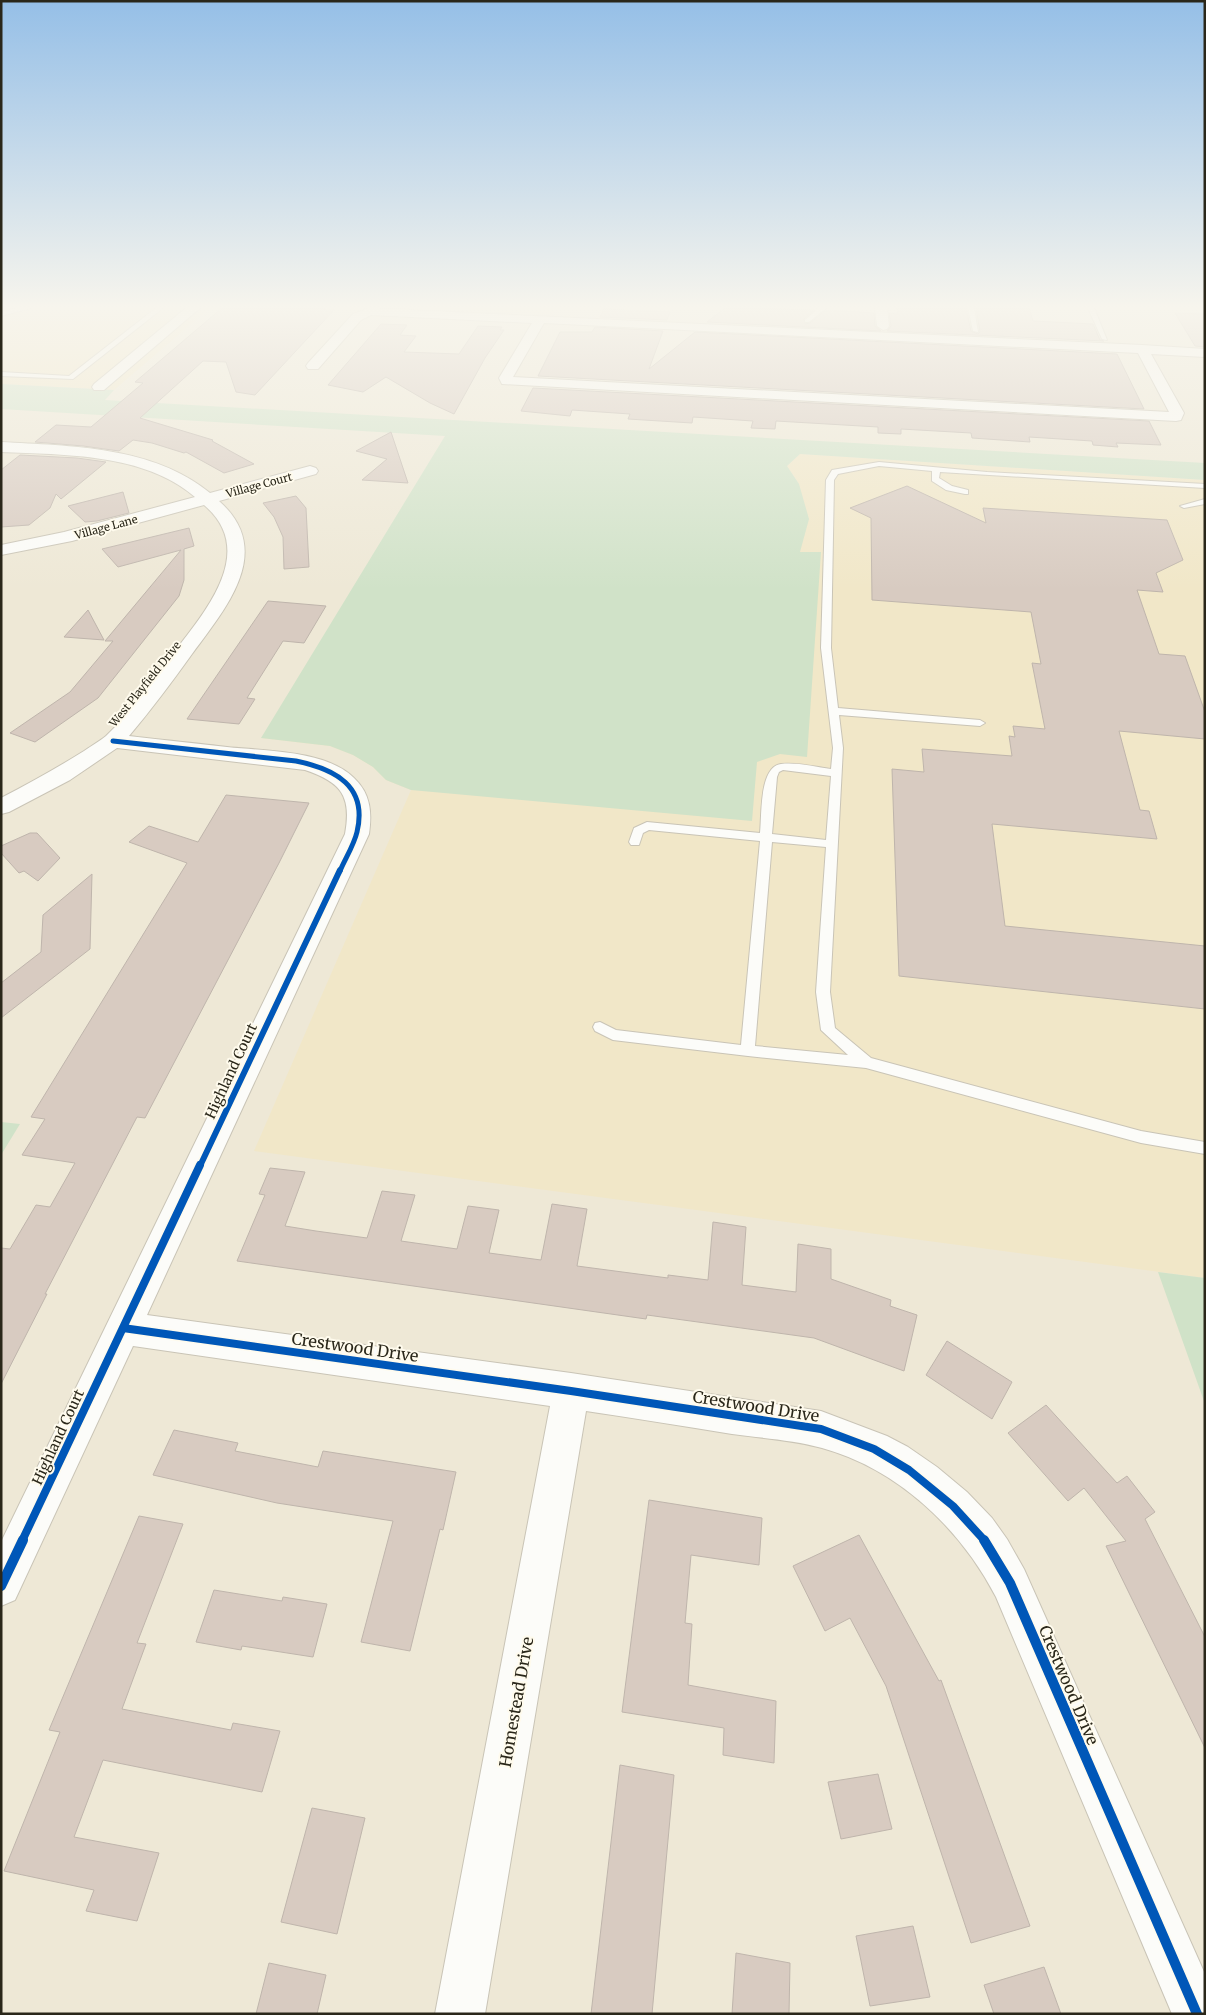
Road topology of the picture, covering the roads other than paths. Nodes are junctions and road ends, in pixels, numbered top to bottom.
1 (890, 402) edge
2 (1171, 402) edge
3 (1, 447) edge
4 (936, 468) junction
5 (310, 471) dead end
6 (1205, 486) edge
7 (965, 492) dead end
8 (209, 498) junction
9 (1205, 501) edge
10 (1184, 506) dead end
11 (1, 550) edge
12 (833, 711) junction
13 (980, 723) dead end
14 (113, 741) junction
15 (836, 772) junction
16 (1, 807) edge
17 (766, 837) junction
18 (635, 842) dead end
19 (832, 844) junction
20 (600, 1027) dead end
21 (748, 1051) junction
22 (866, 1062) junction
23 (1205, 1148) edge
24 (123, 1328) junction
25 (571, 1391) junction
26 (1, 1586) edge
27 (460, 2014) edge
28 (1197, 2014) edge

1 - 2 street
3 - 8 street, West Playfield Drive
4 - 6 lane
4 - 7 lane
4 - 12 lane
5 - 8 street, Village Court
8 - 11 street, Village Lane
8 - 14 street, West Playfield Drive
9 - 10 lane
12 - 13 lane
12 - 15 lane
14 - 16 street, West Playfield Drive
14 - 24 street, Highland Court
15 - 17 lane
15 - 19 lane
17 - 18 lane
17 - 19 lane
17 - 21 lane
19 - 22 lane
20 - 21 lane
21 - 22 lane
22 - 23 lane
24 - 25 street, Crestwood Drive
24 - 26 street, Highland Court
25 - 27 street, Homestead Drive
25 - 28 street, Crestwood Drive

